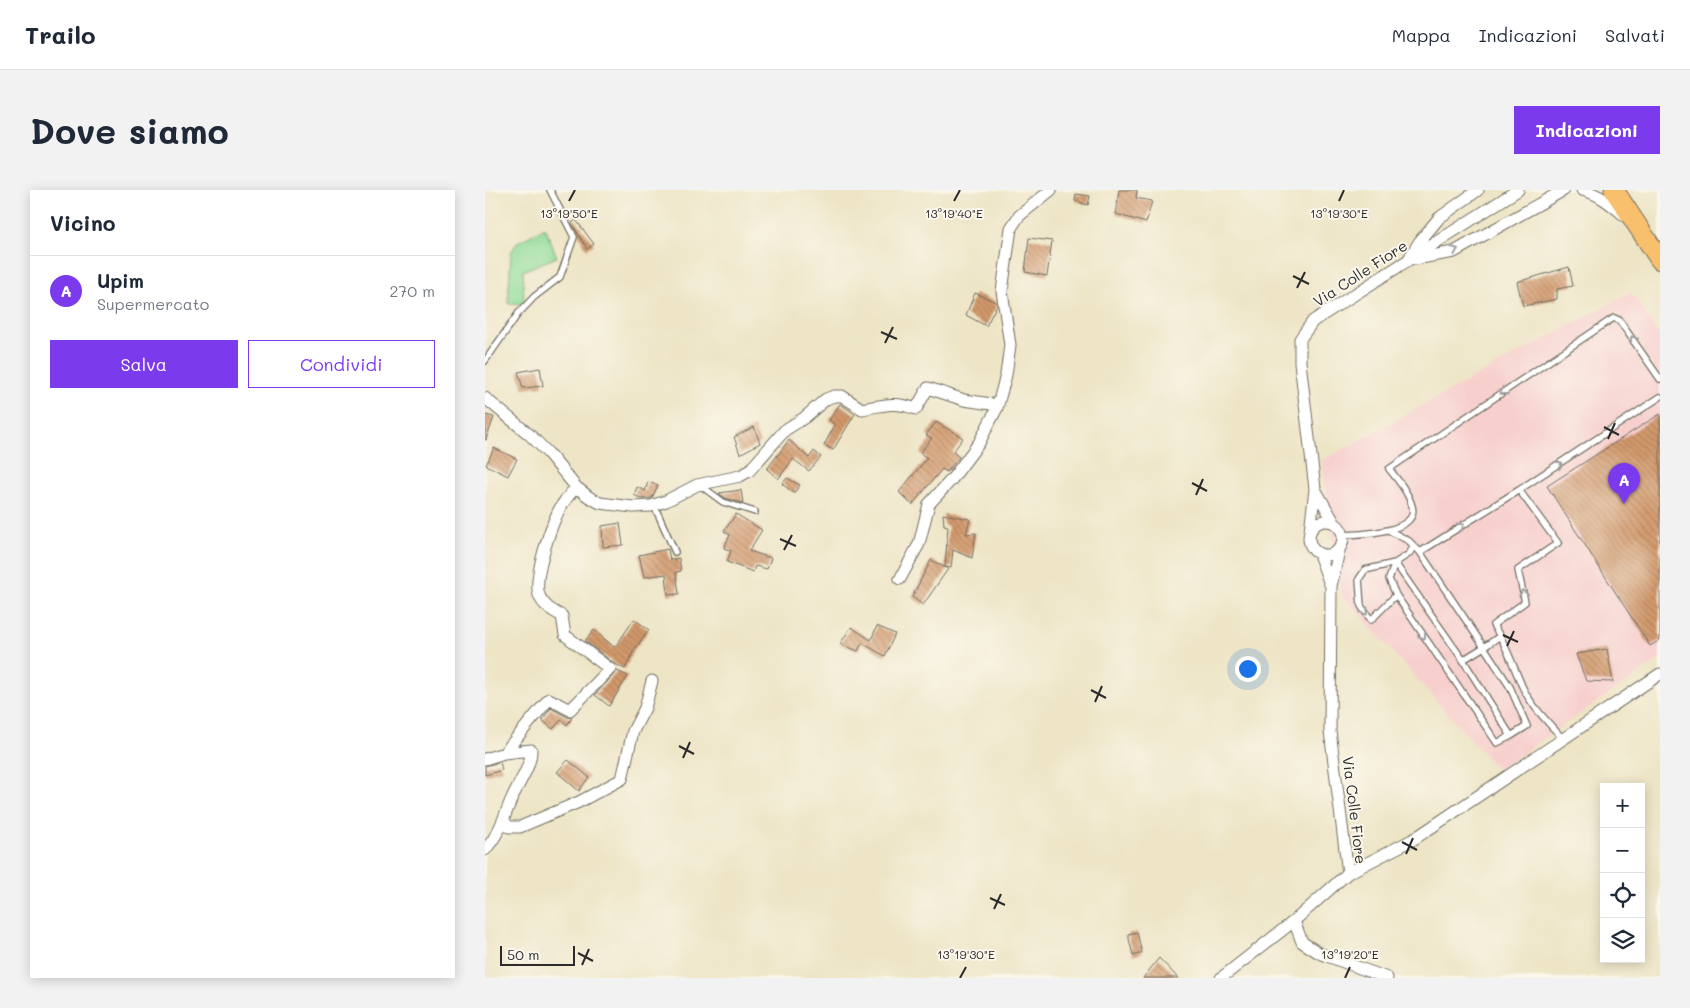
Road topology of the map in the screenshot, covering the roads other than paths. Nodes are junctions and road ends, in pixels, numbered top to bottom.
1 (550, 190) edge
2 (1051, 190) edge
3 (1477, 190) edge
4 (1518, 190) edge
5 (1564, 190) edge
6 (1583, 190) edge
7 (1614, 190) edge
8 (1641, 230) junction
9 (1660, 260) edge
10 (1408, 261) junction
11 (485, 361) edge
12 (1660, 379) edge
13 (1660, 397) edge
14 (485, 398) edge
15 (998, 405) junction
16 (700, 484) junction
17 (576, 487) junction
18 (1315, 489) junction
19 (1519, 490) junction
20 (654, 505) junction
21 (755, 512) dead end
22 (1334, 522) junction
23 (1311, 531) junction
24 (1390, 531) junction
25 (1344, 535) junction
26 (1414, 546) junction
27 (1339, 551) junction
28 (675, 552) dead end
29 (1420, 552) junction
30 (1319, 554) junction
31 (1395, 562) junction
32 (900, 579) dead end
33 (1331, 586) junction
34 (1396, 595) junction
35 (1500, 636) junction
36 (1483, 647) junction
37 (1463, 660) junction
38 (1660, 674) edge
39 (652, 681) dead end
40 (1511, 736) junction
41 (1563, 739) junction
42 (504, 753) junction
43 (485, 759) edge
44 (504, 821) junction
45 (485, 850) edge
46 (1348, 873) junction
47 (1294, 921) junction
48 (1221, 978) edge
49 (1387, 978) edge

1 - 11 lane
2 - 15 street
3 - 10 street
4 - 10 street, Via Colle Fiore
10 -> 5 street
6 - 8 street
7 - 8 main road
8 - 9 main road
10 - 18 street, Via Colle Fiore
12 -> 24 lane
19 -> 13 lane
14 - 17 street
15 - 16 street
15 - 32 street
16 - 20 street
16 - 21 lane
17 - 20 street
17 - 42 street
18 - 22 street, Via Colle Fiore
18 - 23 street, Via Colle Fiore
29 -> 19 lane
35 -> 19 lane
20 - 28 lane
22 - 23 street
22 - 25 street
23 - 30 street
24 - 25 lane
24 - 26 lane
25 - 27 street
26 - 29 lane
26 - 31 lane
27 - 30 street
27 - 33 street, Via Colle Fiore
29 - 36 lane
30 - 33 street, Via Colle Fiore
31 - 34 lane
31 -> 34 lane
31 - 37 lane
33 - 46 street, Via Colle Fiore
34 -> 40 lane
35 - 36 lane
35 - 41 lane
36 - 37 lane
36 - 40 lane
37 - 40 lane
38 - 41 street
39 - 44 street
41 - 46 street
42 - 43 street
42 - 44 street
44 - 45 street
46 - 47 street, Via Colle Fiore
47 - 48 street, Via Colle Fiore
47 - 49 street

